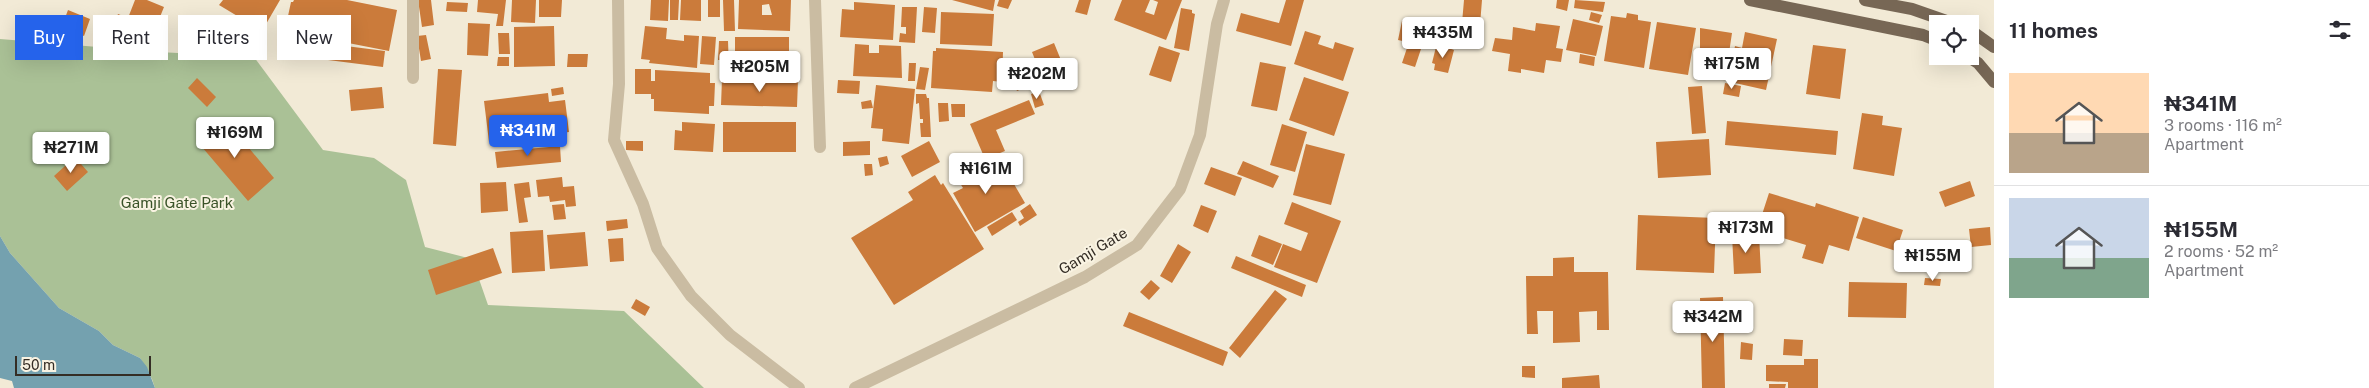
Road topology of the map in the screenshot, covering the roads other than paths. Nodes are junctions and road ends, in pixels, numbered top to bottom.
1 (413, 0) edge
2 (618, 0) edge
3 (815, 0) edge
4 (1224, 0) edge
5 (1750, 0) edge
6 (1866, 0) edge
7 (1929, 15) edge
8 (1979, 36) edge
9 (1929, 38) edge
10 (1994, 47) edge
11 (1979, 64) edge
12 (413, 78) dead end
13 (1994, 82) edge
14 (820, 147) dead end
15 (798, 388) edge
16 (855, 388) edge

1 - 12 street
2 - 15 street
3 - 14 street
4 - 16 street, Gamji Gate
5 - 9 main road
6 - 7 main road
8 - 10 main road
11 - 13 main road

